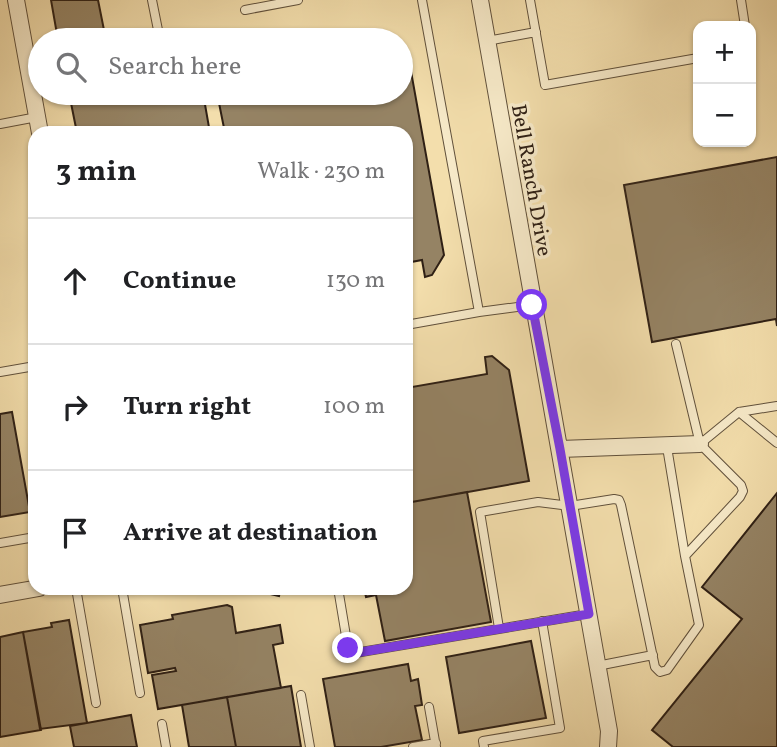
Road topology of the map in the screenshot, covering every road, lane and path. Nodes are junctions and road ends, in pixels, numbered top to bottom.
1 (16, 0) edge
2 (152, 0) edge
3 (298, 0) edge
4 (422, 0) edge
5 (480, 0) edge
6 (530, 0) edge
7 (741, 0) edge
8 (245, 10) dead end
9 (744, 21) edge
10 (157, 28) edge
11 (536, 32) junction
12 (487, 41) junction
13 (28, 56) edge
14 (693, 59) edge
15 (37, 105) edge
16 (0, 124) edge
17 (38, 125) edge
18 (532, 305) junction
19 (479, 313) junction
20 (413, 324) edge
21 (676, 344) dead end
22 (28, 367) edge
23 (0, 372) edge
24 (777, 405) edge
25 (739, 412) junction
26 (777, 443) edge
27 (700, 444) junction
28 (667, 447) junction
29 (560, 449) junction
30 (570, 506) junction
31 (28, 538) edge
32 (0, 544) edge
33 (685, 556) junction
34 (28, 590) edge
35 (0, 595) edge
36 (77, 595) edge
37 (123, 595) edge
38 (339, 595) edge
39 (589, 614) junction
40 (542, 621) junction
41 (499, 628) junction
42 (653, 655) junction
43 (597, 666) junction
44 (140, 693) dead end
45 (301, 695) dead end
46 (96, 703) dead end
47 (429, 708) dead end
48 (162, 724) dead end
49 (436, 745) edge
50 (166, 747) edge
51 (310, 747) edge
52 (413, 747) edge
53 (484, 747) edge
54 (608, 747) edge

1 - 13 street
2 - 10 lane
3 - 8 lane
4 - 19 lane
5 - 12 street, Bell Ranch Drive
6 - 11 lane
7 - 9 lane
11 - 12 lane
11 - 14 lane
12 - 18 street, Bell Ranch Drive
15 - 17 street
16 - 17 lane
18 - 19 lane
18 - 29 street, Bell Ranch Drive
19 - 20 lane
21 - 27 lane
22 - 23 lane
24 - 25 lane
25 - 26 lane
25 - 27 lane
27 - 28 street
27 - 33 lane
28 - 29 street
28 - 33 lane
29 - 30 street, Bell Ranch Drive
30 - 39 street, Bell Ranch Drive
30 - 41 lane
30 - 42 lane
31 - 32 lane
33 - 42 lane
34 - 35 street
36 - 46 lane
37 - 44 lane
38 - 41 lane
39 - 40 lane
39 - 43 street, Bell Ranch Drive
40 - 41 lane
40 - 53 lane
42 - 43 lane
43 - 54 street, Bell Ranch Drive
45 - 51 lane
47 - 49 lane
48 - 50 lane
49 - 52 lane

